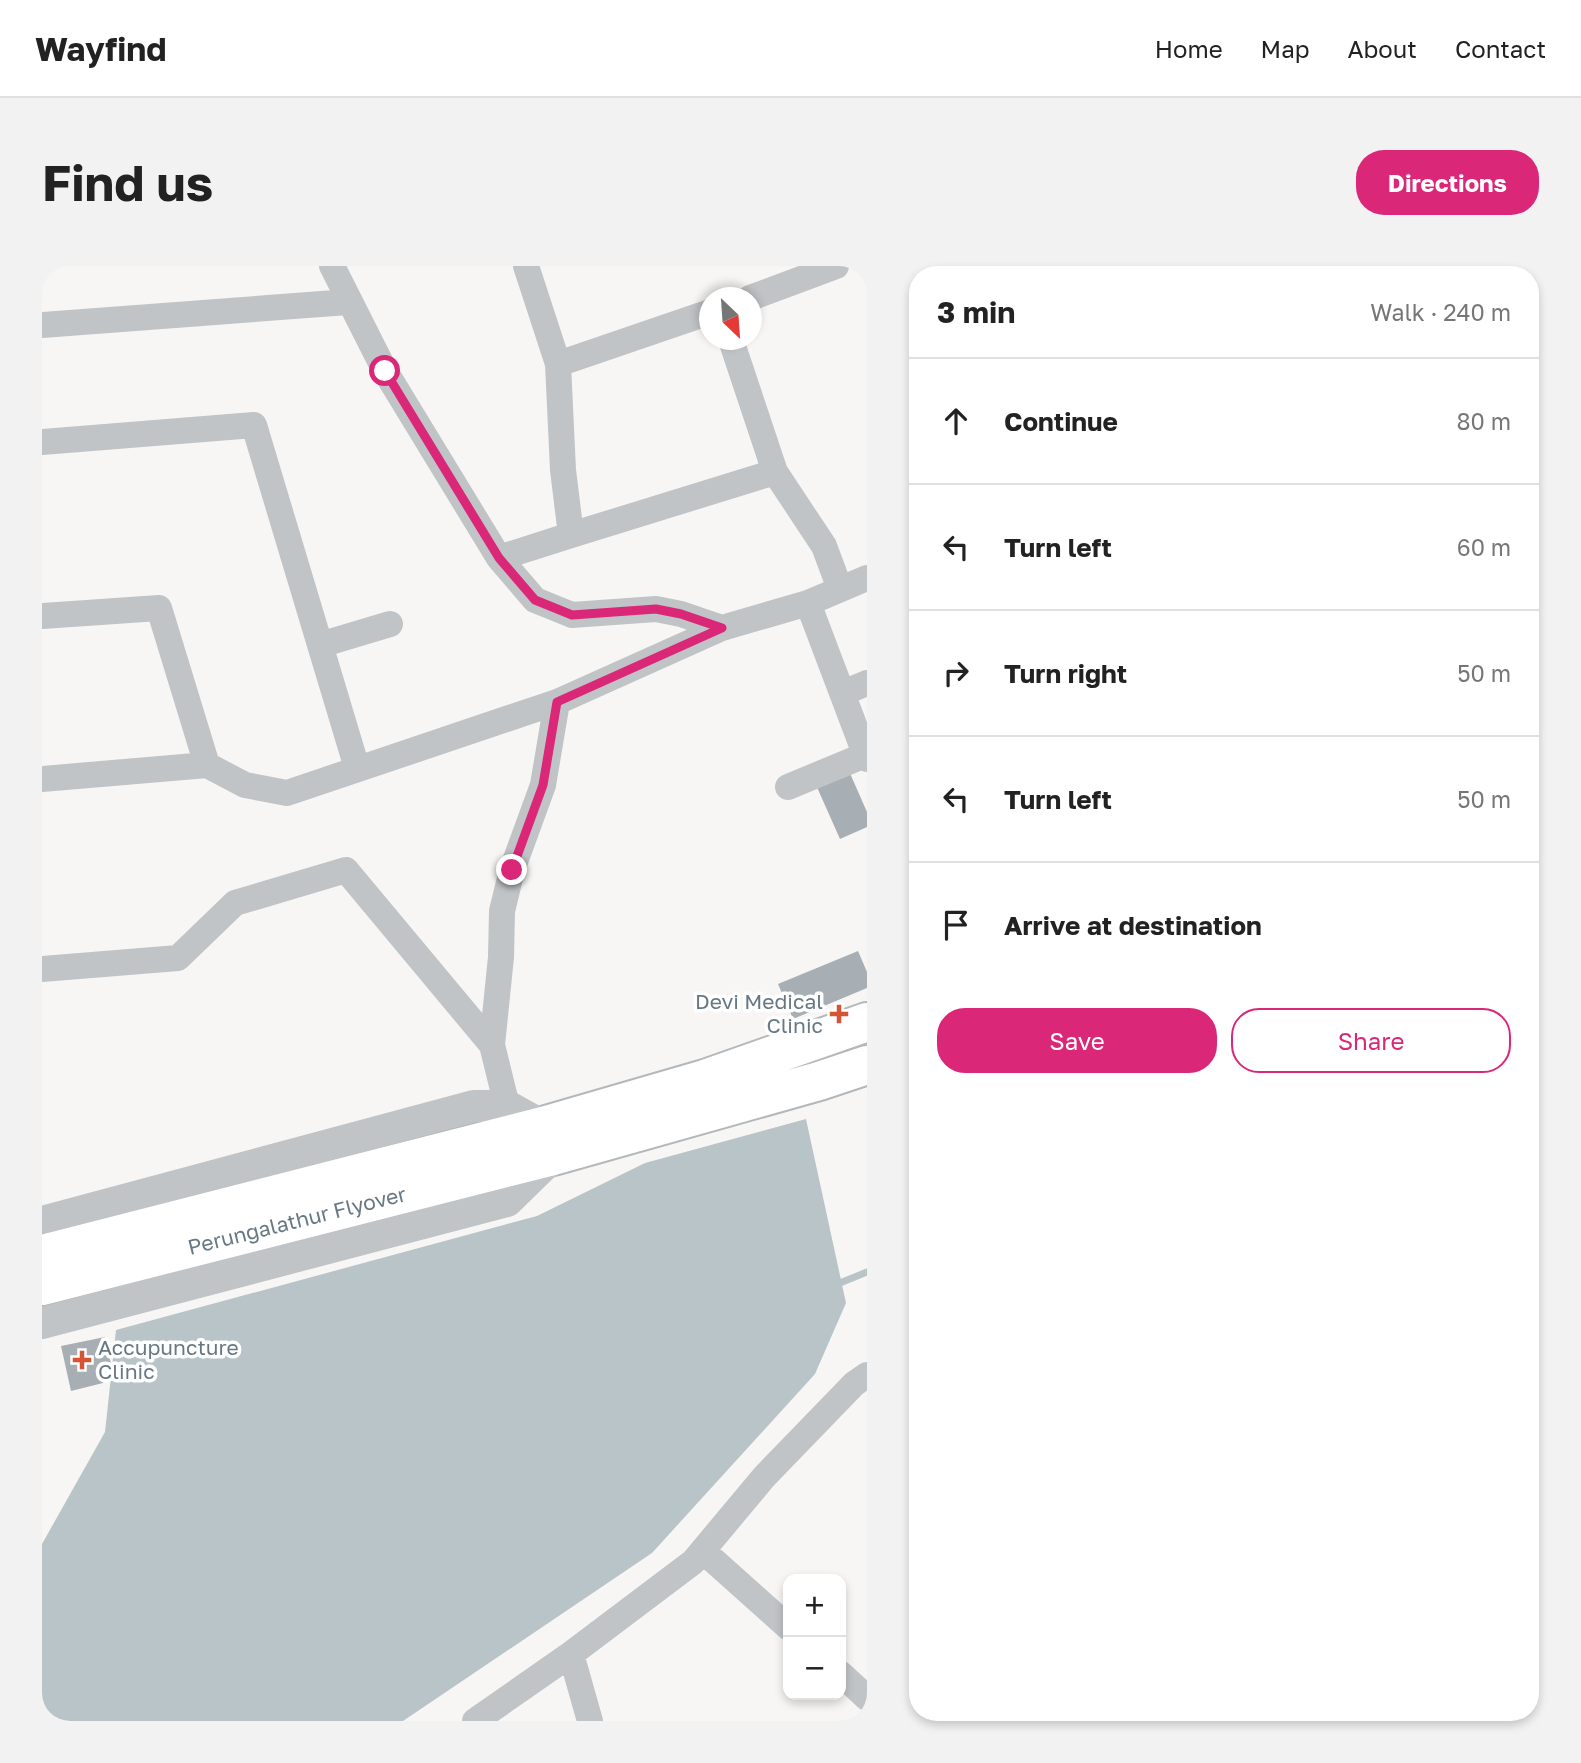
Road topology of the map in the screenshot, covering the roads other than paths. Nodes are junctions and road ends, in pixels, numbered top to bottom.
1 (332, 266) edge
2 (526, 266) edge
3 (836, 266) edge
4 (762, 294) edge
5 (348, 302) junction
6 (699, 315) edge
7 (42, 326) edge
8 (733, 350) edge
9 (558, 364) junction
10 (42, 442) edge
11 (775, 471) junction
12 (571, 535) junction
13 (499, 558) junction
14 (867, 578) edge
15 (840, 589) junction
16 (808, 603) junction
17 (42, 616) edge
18 (390, 624) dead end
19 (722, 628) junction
20 (320, 645) junction
21 (855, 688) edge
22 (557, 702) junction
23 (866, 757) edge
24 (207, 765) junction
25 (357, 768) junction
26 (42, 779) edge
27 (788, 787) dead end
28 (42, 969) edge
29 (867, 1022) edge
30 (492, 1045) junction
31 (867, 1065) edge
32 (508, 1136) junction
33 (548, 1141) junction
34 (42, 1222) edge
35 (42, 1254) edge
36 (42, 1286) edge
37 (42, 1323) edge
38 (867, 1375) edge
39 (703, 1551) junction
40 (783, 1623) edge
41 (571, 1654) junction
42 (846, 1679) edge
43 (867, 1698) edge
44 (475, 1721) edge
45 (590, 1721) edge

1 - 5 street
2 - 9 street
3 - 4 street
5 - 7 street
5 - 13 street
6 - 9 street
8 - 11 street
9 - 12 street
10 - 20 street
11 - 12 street
11 - 15 street
12 - 13 street
13 - 19 street
14 - 15 street
15 - 16 street
16 - 19 street
16 - 21 street
17 - 24 street
18 - 20 street
19 - 22 street
20 - 25 street
21 - 23 street
22 - 25 street
22 - 30 street
23 - 27 street
24 - 25 street
24 - 26 street
28 - 30 street
29 - 33 main road
30 - 32 street
31 - 33 main road
32 - 33 main road, Perungalathur Flyover
32 - 34 street
32 - 35 main road, Perungalathur Flyover
32 - 36 main road, Perungalathur Flyover
33 - 37 street
38 - 39 street
39 - 40 street
39 - 41 street
41 - 44 street
41 - 45 street
42 - 43 street

